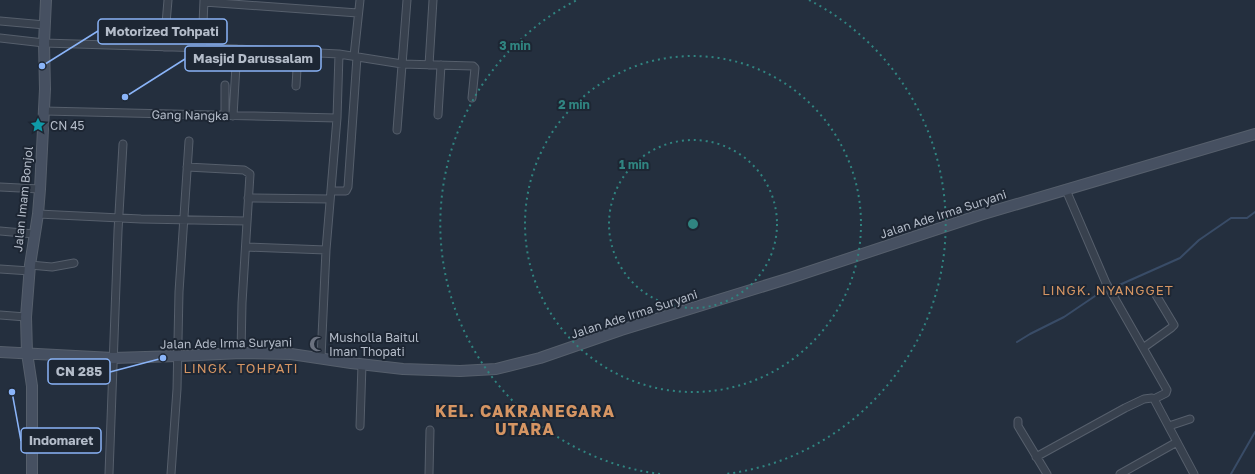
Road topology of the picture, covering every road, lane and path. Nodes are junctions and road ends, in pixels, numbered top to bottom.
1 (46, 0) edge
2 (168, 0) edge
3 (360, 0) edge
4 (407, 0) edge
5 (433, 0) edge
6 (204, 1) edge
7 (358, 13) junction
8 (0, 21) edge
9 (45, 25) junction
10 (0, 38) edge
11 (44, 43) junction
12 (164, 48) junction
13 (202, 48) junction
14 (236, 49) junction
15 (298, 52) junction
16 (339, 54) junction
17 (355, 56) junction
18 (402, 64) junction
19 (429, 65) junction
20 (441, 65) junction
21 (225, 85) dead end
22 (296, 86) dead end
23 (472, 98) dead end
24 (44, 111) junction
25 (438, 115) dead end
26 (225, 116) junction
27 (233, 116) junction
28 (337, 118) junction
29 (398, 130) dead end
30 (1255, 134) edge
31 (189, 141) dead end
32 (123, 144) dead end
33 (188, 167) junction
34 (0, 188) edge
35 (40, 188) junction
36 (1066, 190) junction
37 (331, 191) junction
38 (248, 198) junction
39 (330, 199) junction
40 (38, 214) junction
41 (119, 218) junction
42 (184, 221) junction
43 (247, 221) junction
44 (0, 231) edge
45 (34, 234) junction
46 (246, 247) junction
47 (326, 250) junction
48 (74, 263) dead end
49 (30, 268) junction
50 (0, 269) edge
51 (1153, 290) dead end
52 (0, 315) edge
53 (26, 317) junction
54 (1143, 348) junction
55 (0, 352) edge
56 (27, 353) junction
57 (241, 353) junction
58 (178, 356) junction
59 (113, 358) junction
60 (321, 358) junction
61 (362, 364) junction
62 (1154, 399) junction
63 (1190, 419) dead end
64 (1018, 421) dead end
65 (360, 426) dead end
66 (1169, 426) junction
67 (430, 430) dead end
68 (1177, 442) junction
69 (1036, 457) junction
70 (32, 474) edge
71 (109, 474) edge
72 (171, 474) edge
73 (429, 474) edge
74 (1047, 474) edge
75 (1120, 474) edge
76 (1194, 474) edge

1 - 9 street, Jalan Imam Bonjol
2 - 12 street
3 - 7 street
4 - 18 street
5 - 19 street
6 - 7 street
6 - 13 street
7 - 17 street
8 - 9 street
9 - 11 street, Jalan Imam Bonjol
10 - 11 street
11 - 12 street
11 - 24 street, Jalan Imam Bonjol
12 - 13 street
13 - 14 street
14 - 15 street
14 - 27 street
15 - 16 street
15 - 22 street
16 - 17 street
16 - 28 street
17 - 18 street
17 - 37 street
18 - 19 street
18 - 29 street
19 - 20 street
20 - 23 street
20 - 25 street
21 - 26 street
24 - 26 street, Gang Nangka
24 - 35 street, Jalan Imam Bonjol
26 - 27 street, Gang Nangka
27 - 28 street, Gang Nangka
28 - 37 street
30 - 36 street, Jalan Ade Irma Suryani
31 - 33 street
32 - 41 street
33 - 38 street
33 - 42 street
34 - 35 street
35 - 40 street, Jalan Imam Bonjol
36 - 54 street
36 - 61 street, Jalan Ade Irma Suryani
37 - 39 street
38 - 39 street
38 - 43 street
39 - 47 street
40 - 41 street
40 - 45 street, Jalan Imam Bonjol
41 - 42 street
41 - 59 street
42 - 43 street
42 - 58 street
43 - 46 street
44 - 45 street
45 - 49 street, Jalan Imam Bonjol
46 - 47 street
46 - 57 street
47 - 60 street
48 - 49 street
49 - 50 street
49 - 53 street, Jalan Imam Bonjol
51 - 54 street
52 - 53 street
53 - 56 street, Jalan Imam Bonjol
54 - 62 street
55 - 56 street, Jalan Ade Irma Suryani
56 - 59 street, Jalan Ade Irma Suryani
56 - 70 street, Jalan Imam Bonjol
57 - 58 street, Jalan Ade Irma Suryani
57 - 60 street, Jalan Ade Irma Suryani
58 - 59 street, Jalan Ade Irma Suryani
58 - 72 street
59 - 71 street
60 - 61 street, Jalan Ade Irma Suryani
61 - 65 street
62 - 66 street
62 - 69 street
63 - 66 street
64 - 69 street
66 - 68 street
67 - 73 street
68 - 75 street
68 - 76 street
69 - 74 street

